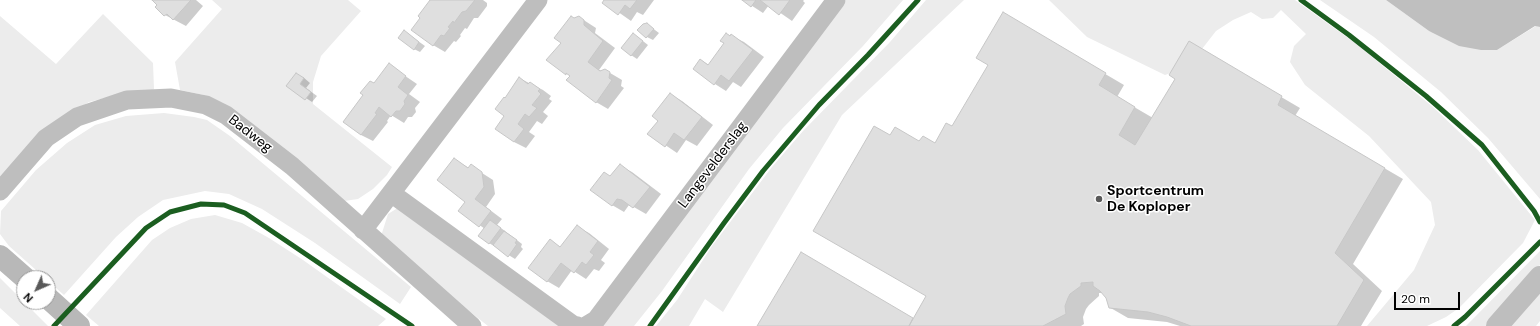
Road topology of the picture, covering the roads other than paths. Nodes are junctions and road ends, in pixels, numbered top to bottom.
1 (538, 0) edge
2 (836, 0) edge
3 (0, 191) edge
4 (391, 194) junction
5 (363, 230) junction
6 (0, 256) edge
7 (16, 270) edge
8 (1540, 276) edge
9 (56, 305) edge
10 (79, 326) edge
11 (472, 326) edge
12 (578, 326) edge
13 (586, 326) edge
14 (1497, 326) edge

1 - 4 street
2 - 13 street, Langevelderslag
3 - 5 street, Badweg
4 - 5 street
4 - 12 street
5 - 11 street, Badweg
6 - 7 main road
8 - 14 street
9 - 10 main road

